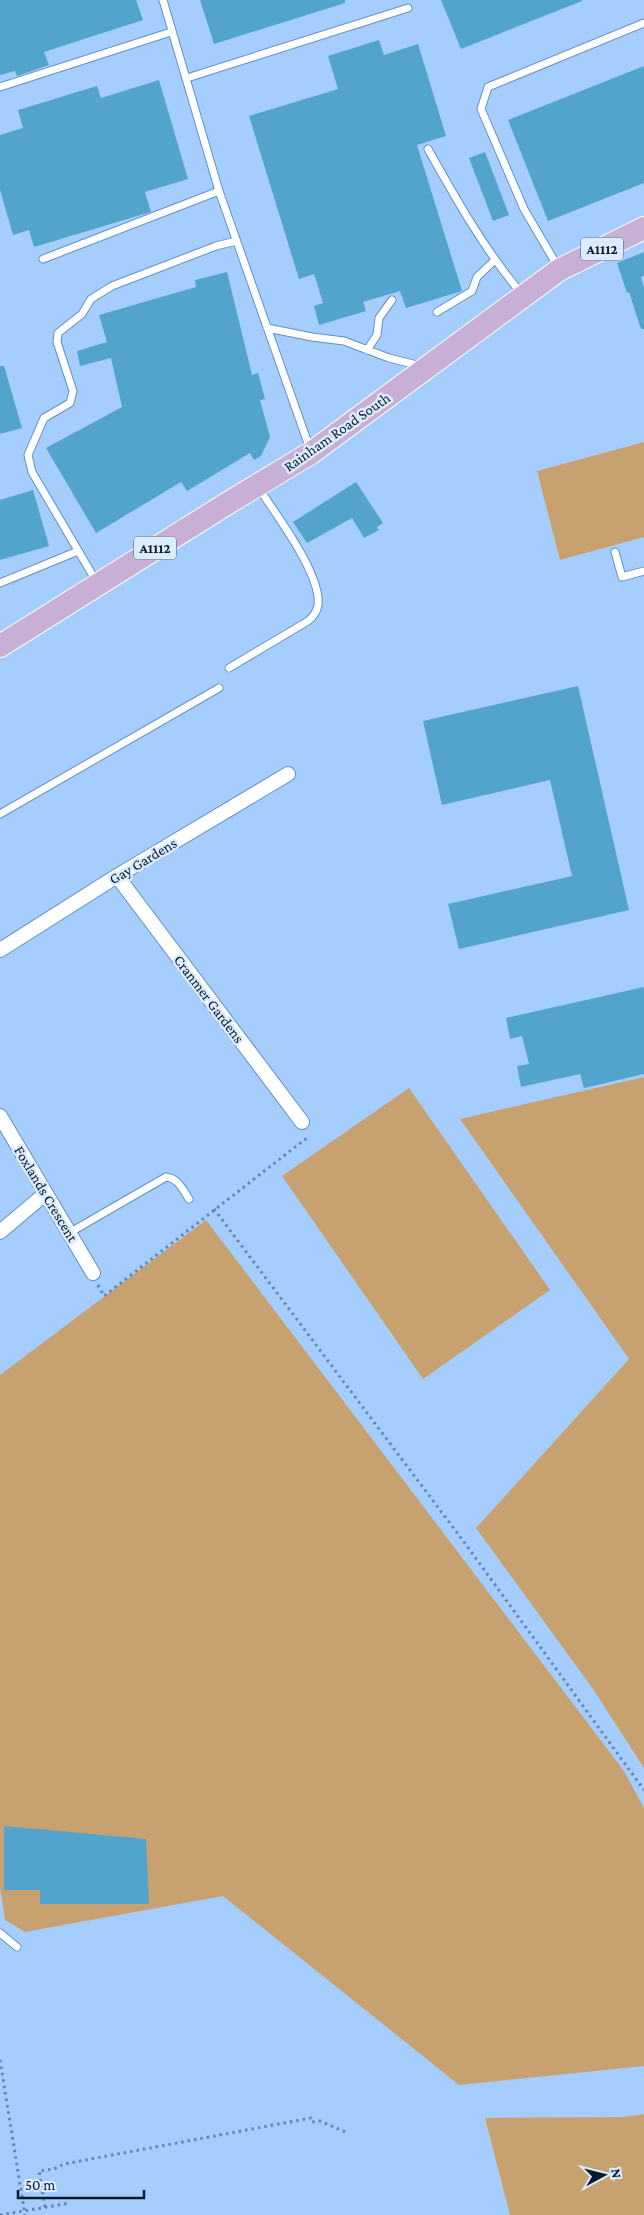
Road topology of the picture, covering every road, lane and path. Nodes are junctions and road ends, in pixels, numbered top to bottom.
1 (163, 0) edge
2 (408, 8) dead end
3 (644, 23) edge
4 (171, 32) junction
5 (187, 78) junction
6 (0, 87) edge
7 (428, 149) dead end
8 (219, 191) junction
9 (644, 228) edge
10 (236, 241) junction
11 (43, 259) dead end
12 (495, 260) junction
13 (559, 270) junction
14 (525, 297) junction
15 (392, 300) dead end
16 (436, 312) dead end
17 (267, 328) junction
18 (367, 350) junction
19 (428, 368) junction
20 (311, 453) junction
21 (256, 485) junction
22 (78, 551) junction
23 (615, 552) dead end
24 (644, 571) edge
25 (0, 583) edge
26 (98, 584) junction
27 (0, 646) edge
28 (229, 668) dead end
29 (219, 688) dead end
30 (288, 774) dead end
31 (0, 814) edge
32 (117, 876) junction
33 (0, 950) edge
34 (0, 1116) edge
35 (302, 1122) joint
36 (45, 1194) junction
37 (189, 1199) dead end
38 (214, 1209) junction
39 (0, 1232) edge
40 (69, 1233) junction
41 (93, 1273) joint
42 (644, 1790) edge
43 (0, 1933) edge
44 (17, 1947) dead end
45 (0, 2060) edge
46 (348, 2133) dead end
47 (70, 2203) dead end
48 (46, 2207) junction
49 (25, 2213) edge
50 (0, 2215) edge

1 - 4 lane
2 - 5 lane
3 - 13 lane
4 - 5 lane
4 - 6 lane
5 - 8 lane
7 - 12 lane
8 - 10 lane
8 - 11 lane
9 - 13 main road, Rainham Road South / A1112
10 - 17 lane
10 - 22 lane
12 - 14 lane
12 - 16 lane
13 - 14 main road, Rainham Road South / A1112
14 - 19 main road, Rainham Road South / A1112
15 - 18 lane
17 - 18 lane
17 - 20 lane
18 - 19 lane
19 - 20 main road, Rainham Road South / A1112
20 - 21 main road, Rainham Road South / A1112
21 - 26 main road, Rainham Road South / A1112
21 - 28 lane
22 - 25 lane
22 - 26 lane
23 - 24 lane
26 - 27 main road, Rainham Road South / A1112
29 - 31 lane
30 - 32 street, Gay Gardens
32 - 33 street, Gay Gardens
32 - 35 street, Cranmer Gardens
34 - 36 street, Foxlands Crescent
35 - 38 path
36 - 39 street
36 - 40 street, Foxlands Crescent
37 - 40 lane
38 - 41 path
38 - 42 path
40 - 41 street, Foxlands Crescent
43 - 44 lane
45 - 49 path
46 - 48 path
47 - 48 path
48 - 49 path
49 - 50 path

